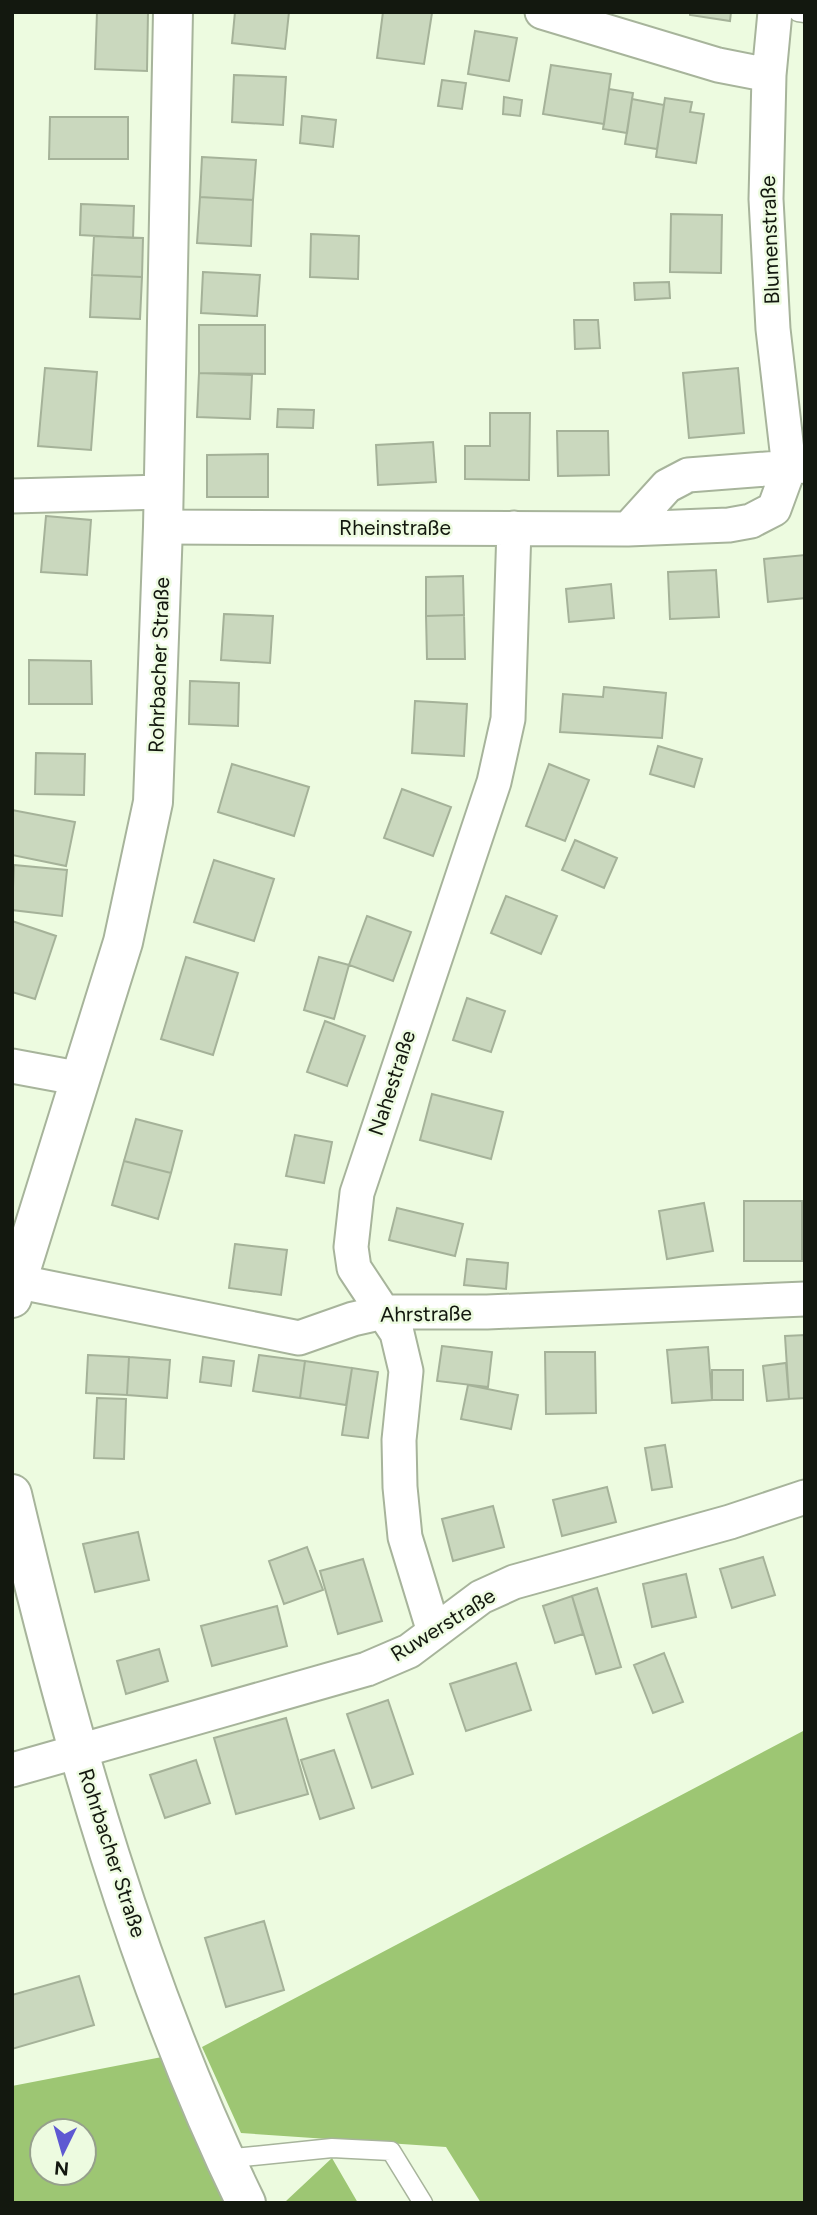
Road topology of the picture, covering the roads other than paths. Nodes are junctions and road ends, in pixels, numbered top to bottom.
1 (173, 12) edge
2 (542, 12) edge
3 (775, 12) edge
4 (798, 12) edge
5 (805, 13) edge
6 (769, 75) junction
7 (797, 467) edge
8 (12, 496) edge
9 (163, 510) junction
10 (514, 528) junction
11 (628, 528) junction
12 (12, 1066) edge
13 (82, 1079) junction
14 (14, 1290) edge
15 (805, 1299) edge
16 (384, 1312) junction
17 (12, 1494) edge
18 (805, 1497) edge
19 (434, 1632) junction
20 (80, 1750) junction
21 (12, 1770) edge
22 (224, 2159) junction
23 (245, 2201) edge
24 (423, 2203) edge

1 - 9 street, Rohrbacher Straße
2 - 6 street
3 - 6 street, Blumenstraße
4 - 5 lane
6 - 7 street, Blumenstraße
7 - 11 street
7 - 11 street, Rheinstraße
8 - 9 street, Rheinstraße
9 - 10 street, Rheinstraße
9 - 13 street, Rohrbacher Straße
10 - 11 street, Rheinstraße
10 - 16 street, Nahestraße
12 - 13 street
13 - 14 street, Rohrbacher Straße
14 - 16 street, Ahrstraße
15 - 16 street, Ahrstraße
16 - 19 street, Nahestraße
17 - 20 street, Rohrbacher Straße
18 - 19 street, Ruwerstraße
19 - 20 street, Ruwerstraße
20 - 21 street, Ruwerstraße
20 - 22 street, Rohrbacher Straße
22 - 23 street, Rohrbacher Straße
22 - 24 lane

